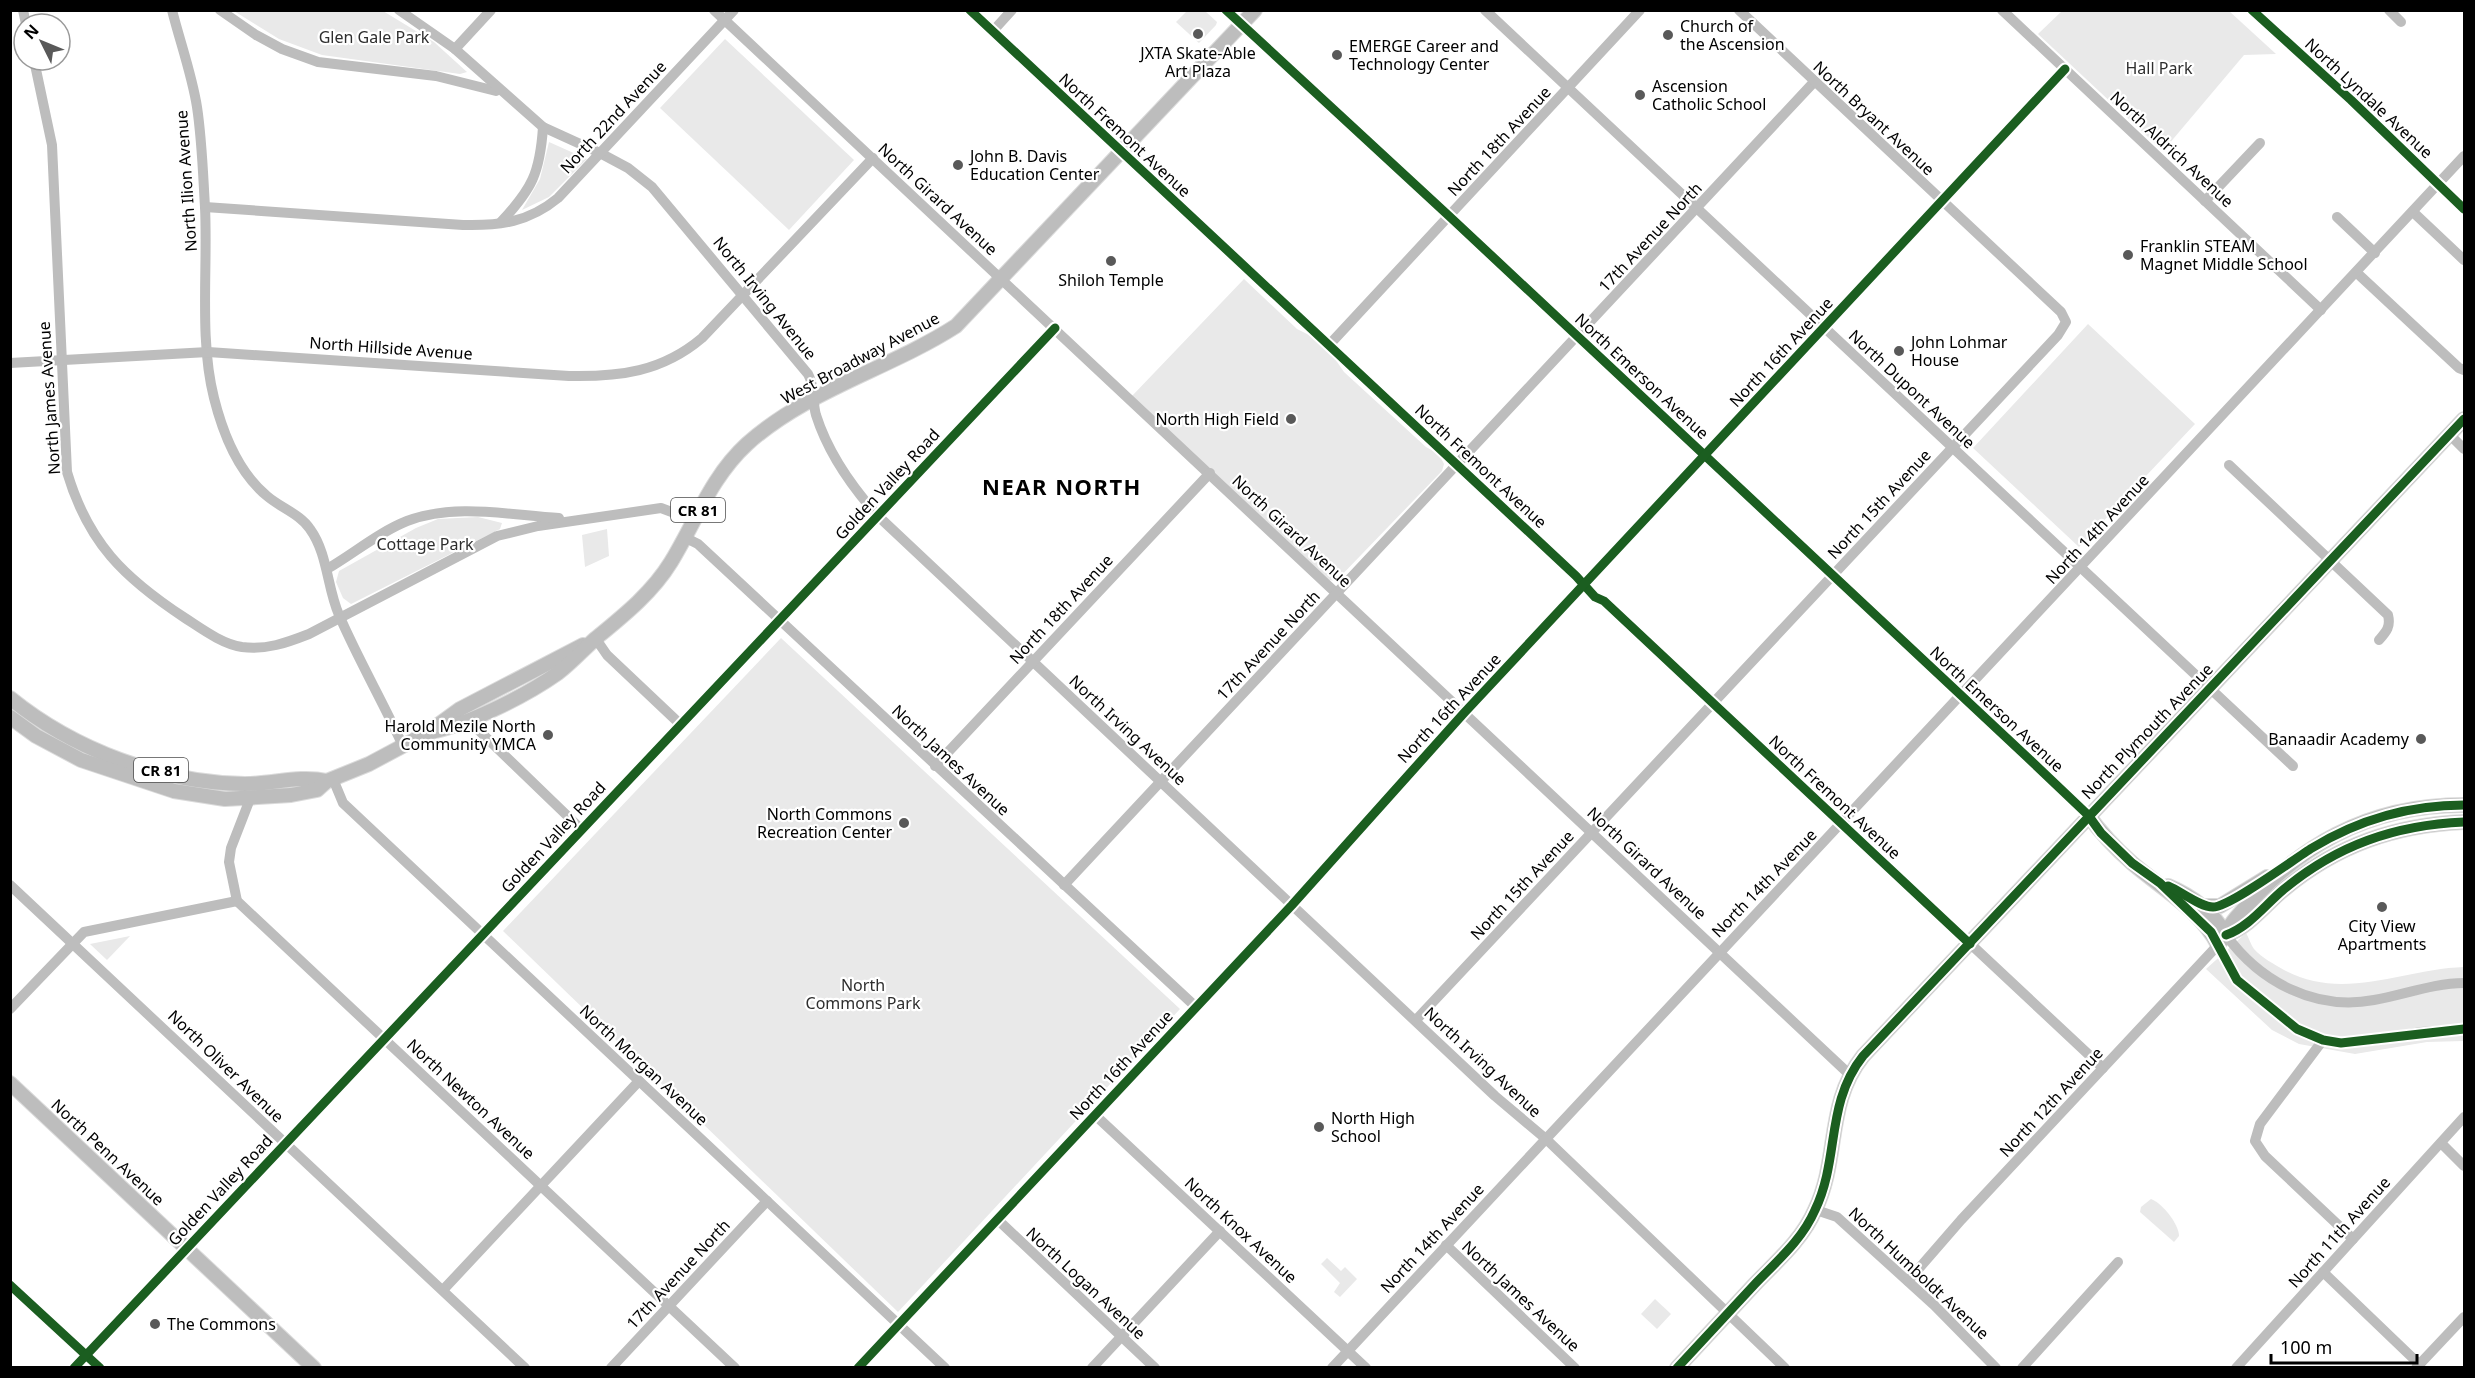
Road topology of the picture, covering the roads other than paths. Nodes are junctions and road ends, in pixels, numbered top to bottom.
1 (172, 10) edge
2 (220, 10) edge
3 (399, 10) edge
4 (491, 10) edge
5 (714, 10) edge
6 (734, 10) edge
7 (970, 10) edge
8 (1012, 10) edge
9 (1226, 10) edge
10 (1255, 10) edge
11 (1485, 10) edge
12 (1640, 10) edge
13 (1739, 10) edge
14 (2002, 10) edge
15 (2253, 10) edge
16 (2389, 10) edge
17 (725, 20) junction
18 (2401, 22) dead end
19 (1241, 25) junction
20 (992, 32) junction
21 (454, 49) junction
22 (2065, 69) junction
23 (37, 72) edge
24 (1814, 82) junction
25 (1568, 89) junction
26 (500, 92) junction
27 (543, 127) junction
28 (2260, 143) dead end
29 (1123, 151) junction
30 (600, 153) junction
31 (2464, 156) edge
32 (873, 158) junction
33 (2439, 184) junction
34 (2205, 201) junction
35 (1942, 202) junction
36 (205, 207) junction
37 (1696, 209) junction
38 (2464, 209) edge
39 (2413, 212) junction
40 (1449, 216) junction
41 (2337, 217) dead end
42 (501, 222) junction
43 (2375, 253) junction
44 (2464, 260) edge
45 (2357, 273) junction
46 (1002, 280) junction
47 (743, 297) junction
48 (2321, 310) junction
49 (2066, 322) joint
50 (1055, 328) junction
51 (1824, 328) junction
52 (1578, 337) junction
53 (1330, 344) junction
54 (208, 352) junction
55 (60, 358) junction
56 (10, 363) edge
57 (2462, 369) edge
58 (813, 399) junction
59 (2464, 419) edge
60 (2450, 435) junction
61 (1952, 446) junction
62 (2464, 449) edge
63 (1705, 456) junction
64 (1456, 465) junction
65 (2229, 465) dead end
66 (1210, 473) junction
67 (878, 516) junction
68 (580, 519) junction
69 (693, 520) junction
70 (684, 537) junction
71 (2328, 561) junction
72 (2081, 568) junction
73 (327, 569) junction
74 (1832, 575) junction
75 (1583, 586) junction
76 (1337, 593) junction
77 (340, 616) junction
78 (779, 620) junction
79 (596, 639) junction
80 (2379, 640) dead end
81 (1032, 662) junction
82 (2210, 688) junction
83 (1961, 696) junction
84 (10, 698) edge
85 (1713, 704) junction
86 (1464, 713) junction
87 (10, 717) edge
88 (469, 721) junction
89 (680, 724) junction
90 (427, 734) junction
91 (403, 746) junction
92 (2293, 765) dead end
93 (935, 766) junction
94 (330, 780) junction
95 (1161, 781) junction
96 (250, 799) junction
97 (2464, 805) edge
98 (2088, 815) junction
99 (2464, 822) edge
100 (1842, 824) junction
101 (581, 829) junction
102 (1592, 832) junction
103 (2284, 867) junction
104 (2160, 883) junction
105 (10, 885) edge
106 (1064, 885) junction
107 (237, 901) junction
108 (1292, 905) junction
109 (2201, 906) junction
110 (482, 934) junction
111 (2222, 940) junction
112 (74, 942) junction
113 (1970, 944) junction
114 (1720, 951) junction
115 (2464, 983) edge
116 (1196, 1007) junction
117 (10, 1009) edge
118 (1416, 1020) junction
119 (2464, 1029) edge
120 (384, 1039) junction
121 (2323, 1040) junction
122 (2103, 1068) junction
123 (1849, 1074) junction
124 (639, 1081) junction
125 (10, 1083) edge
126 (1095, 1114) junction
127 (2464, 1117) edge
128 (1546, 1140) junction
129 (285, 1143) junction
130 (2441, 1143) junction
131 (2464, 1166) edge
132 (541, 1186) junction
133 (766, 1201) junction
134 (1816, 1210) junction
135 (998, 1220) junction
136 (1220, 1231) junction
137 (2353, 1239) junction
138 (1446, 1245) junction
139 (186, 1248) junction
140 (2118, 1262) dead end
141 (2323, 1272) junction
142 (1908, 1281) junction
143 (10, 1285) edge
144 (443, 1290) junction
145 (669, 1305) junction
146 (1728, 1314) junction
147 (2464, 1317) edge
148 (898, 1324) junction
149 (1121, 1336) junction
150 (1348, 1351) junction
151 (86, 1354) junction
152 (2418, 1366) edge
153 (74, 1368) edge
154 (100, 1368) edge
155 (314, 1368) edge
156 (525, 1368) edge
157 (611, 1368) edge
158 (735, 1368) edge
159 (858, 1368) edge
160 (945, 1368) edge
161 (1092, 1368) edge
162 (1155, 1368) edge
163 (1332, 1368) edge
164 (1366, 1368) edge
165 (1575, 1368) edge
166 (1677, 1368) edge
167 (1785, 1368) edge
168 (1996, 1368) edge
169 (2022, 1368) edge
170 (2236, 1368) edge

1 - 36 street, North Ilion Avenue
2 - 26 street, North Irving Avenue
3 - 21 street, North Irving Avenue
4 - 21 street
5 - 17 street, North Girard Avenue
6 - 17 street, North 22nd Avenue
7 - 20 street, North Fremont Avenue
8 - 20 street
9 - 19 street, North Emerson Avenue
10 - 19 main road, West Broadway Avenue / CR 81
11 - 25 street, North Dupont Avenue
12 - 25 street, North 18th Avenue
13 - 24 street, North Bryant Avenue
14 - 22 street, North Aldrich Avenue
15 - 33 street, North Lyndale Avenue
16 - 18 street
17 - 30 street, North 22nd Avenue
17 - 32 street, North Girard Avenue
19 - 29 main road, West Broadway Avenue / CR 81
19 - 40 street, North Emerson Avenue
20 - 29 street, North Fremont Avenue
21 - 26 street, North Irving Avenue
22 - 34 street, North Aldrich Avenue
22 - 35 street, North 16th Avenue
23 - 55 street, North James Avenue
24 - 35 street, North Bryant Avenue
24 - 37 street, 17th Avenue North
25 - 37 street, North Dupont Avenue
25 - 40 street, North 18th Avenue
26 - 27 street, North Irving Avenue
27 - 30 street, North Irving Avenue
27 - 42 street, North 22nd Avenue
28 - 34 street
29 - 46 main road, West Broadway Avenue / CR 81
29 - 53 street, North Fremont Avenue
30 - 42 street, North 22nd Avenue
30 - 47 street, North Irving Avenue
31 - 33 street, North 14th Avenue
32 - 46 street, North Girard Avenue
32 - 47 street, North Hillside Avenue
33 - 38 street, North Lyndale Avenue
33 - 39 street, North 14th Avenue
34 - 48 street, North Aldrich Avenue
35 - 49 street, North Bryant Avenue
35 - 51 street, North 16th Avenue
36 - 42 street, North 22nd Avenue
36 - 54 street, North Ilion Avenue
37 - 51 street, North Dupont Avenue
37 - 52 street, 17th Avenue North
39 - 43 street, North 14th Avenue
39 - 44 street
40 - 52 street, North Emerson Avenue
40 - 53 street, North 18th Avenue
41 - 43 street
43 - 45 street, North 14th Avenue
45 - 48 street, North 14th Avenue
45 - 57 street
46 - 50 street, North Girard Avenue
46 - 58 main road, West Broadway Avenue / CR 81
47 - 54 street, North Hillside Avenue
47 - 58 street, North Irving Avenue
48 - 72 street, North 14th Avenue
49 - 61 street, North 15th Avenue
50 - 66 street, North Girard Avenue
50 - 67 street, Golden Valley Road
51 - 61 street, North Dupont Avenue
51 - 63 street, North 16th Avenue
52 - 63 street, North Emerson Avenue
52 - 64 street, 17th Avenue North
53 - 64 street, North Fremont Avenue
54 - 55 street, North Hillside Avenue
54 - 73 street, North Ilion Avenue
55 - 56 street, North Hillside Avenue
55 - 77 street, North James Avenue
58 - 67 street, North Irving Avenue
58 - 69 main road, West Broadway Avenue / CR 81
59 - 60 main road, North Plymouth Avenue
60 - 62 street
60 - 71 main road, North Plymouth Avenue
61 - 72 street, North Dupont Avenue
61 - 74 street, North 15th Avenue
63 - 74 street, North Emerson Avenue
63 - 75 street, North 16th Avenue
64 - 75 street, North Fremont Avenue
64 - 76 street, 17th Avenue North
65 - 71 street
66 - 76 street, North Girard Avenue
66 - 81 street, North 18th Avenue
67 - 78 street, Golden Valley Road
67 - 81 street, North Irving Avenue
68 - 69 street, North James Avenue
68 - 73 street, North James Avenue
68 - 77 street, North James Avenue
69 - 70 main road, West Broadway Avenue / CR 81
70 - 78 street, North James Avenue
70 - 79 main road, West Broadway Avenue / CR 81
71 - 80 street
71 - 82 main road, North Plymouth Avenue
72 - 82 street, North Dupont Avenue
72 - 83 street, North 14th Avenue
73 - 77 street, North Ilion Avenue
74 - 83 street, North Emerson Avenue
74 - 85 street, North 15th Avenue
75 - 85 street, North Fremont Avenue
75 - 86 street, North 16th Avenue
76 - 86 street, North Girard Avenue
76 - 95 street, 17th Avenue North
77 - 91 street, North Ilion Avenue
78 - 89 street, Golden Valley Road
78 - 93 street, North James Avenue
79 - 88 main road, West Broadway Avenue / CR 81
79 - 89 street
79 - 90 main road, West Broadway Avenue / CR 81
81 - 93 street, North 18th Avenue
81 - 95 street, North Irving Avenue
82 - 92 street, North Dupont Avenue
82 - 98 main road, North Plymouth Avenue
83 - 98 street, North Emerson Avenue
83 - 100 street, North 14th Avenue
84 - 94 main road, West Broadway Avenue / CR 81
85 - 100 street, North Fremont Avenue
85 - 102 street, North 15th Avenue
86 - 102 street, North Girard Avenue
86 - 108 street, North 16th Avenue
87 - 96 main road, West Broadway Avenue / CR 81
88 - 90 main road, West Broadway Avenue / CR 81
88 - 101 street
89 - 101 street, Golden Valley Road
90 - 91 main road, West Broadway Avenue / CR 81
91 - 94 main road, West Broadway Avenue / CR 81
93 - 106 street, North James Avenue
94 - 96 main road, West Broadway Avenue / CR 81
94 - 110 street, North Morgan Avenue
95 - 106 street, 17th Avenue North
95 - 108 street, North Irving Avenue
96 - 107 street
97 - 103 main road
98 - 104 main road
98 - 113 main road, North Plymouth Avenue
99 - 111 main road
100 - 113 street, North Fremont Avenue
100 - 114 street, North 14th Avenue
101 - 110 street, Golden Valley Road
102 - 114 street, North Girard Avenue
102 - 118 street, North 15th Avenue
103 - 109 main road
103 - 111 main road
104 - 109 main road
104 - 111 main road
105 - 112 street, North Oliver Avenue
106 - 116 street, North James Avenue
107 - 112 street
107 - 120 street, North Newton Avenue
108 - 116 street, North 16th Avenue
108 - 118 street, North Irving Avenue
109 - 111 main road
110 - 120 street, Golden Valley Road
110 - 124 street, North Morgan Avenue
111 - 115 street
111 - 121 street
111 - 122 street, North 12th Avenue
112 - 117 street
112 - 129 street, North Oliver Avenue
113 - 122 street, North Fremont Avenue
113 - 123 main road, North Plymouth Avenue
114 - 123 street, North Girard Avenue
114 - 128 street, North 14th Avenue
116 - 126 street, North 16th Avenue
118 - 128 street, North Irving Avenue
119 - 121 street
120 - 129 street, Golden Valley Road
120 - 132 street, North Newton Avenue
121 - 137 street
122 - 142 street, North 12th Avenue
123 - 134 main road, North Plymouth Avenue
124 - 132 street
124 - 133 street, North Morgan Avenue
125 - 139 main road, North Penn Avenue
126 - 135 street, North 16th Avenue
126 - 136 street, North Knox Avenue
127 - 130 street, North 11th Avenue
128 - 138 street, North 14th Avenue
128 - 146 street, North Irving Avenue
129 - 139 street, Golden Valley Road
129 - 144 street, North Oliver Avenue
130 - 131 street
130 - 137 street, North 11th Avenue
132 - 144 street
132 - 145 street, North Newton Avenue
133 - 145 street, 17th Avenue North
133 - 148 street, North Morgan Avenue
134 - 142 street, North Humboldt Avenue
134 - 146 main road, North Plymouth Avenue
135 - 148 street, North 16th Avenue
135 - 149 street, North Logan Avenue
136 - 149 street
136 - 150 street, North Knox Avenue
137 - 141 street, North 11th Avenue
138 - 150 street, North 14th Avenue
138 - 165 street, North James Avenue
139 - 151 street, Golden Valley Road
139 - 155 main road, North Penn Avenue
140 - 169 street
141 - 152 street
141 - 170 street, North 11th Avenue
142 - 168 street, North Humboldt Avenue
143 - 151 street
144 - 156 street, North Oliver Avenue
145 - 157 street, 17th Avenue North
145 - 158 street, North Newton Avenue
146 - 166 main road, North Plymouth Avenue
146 - 167 street, North Irving Avenue
147 - 152 street
148 - 159 street, North 16th Avenue
148 - 160 street, North Morgan Avenue
149 - 161 street
149 - 162 street, North Logan Avenue
150 - 163 street, North 14th Avenue
150 - 164 street, North Knox Avenue
151 - 153 street, Golden Valley Road
151 - 154 street

